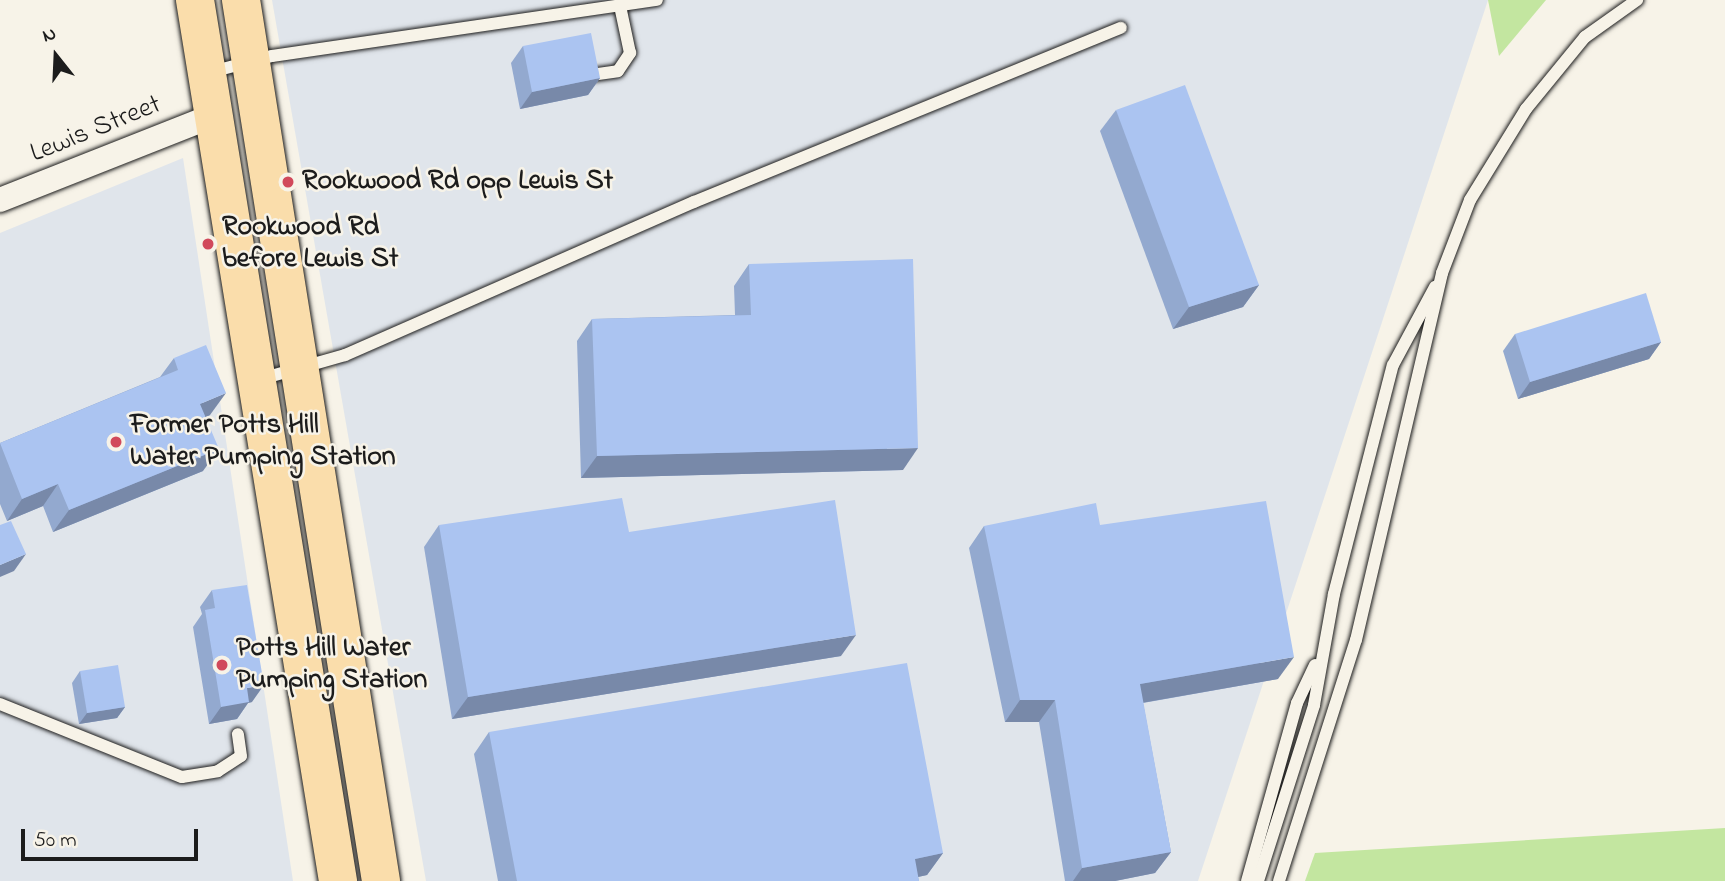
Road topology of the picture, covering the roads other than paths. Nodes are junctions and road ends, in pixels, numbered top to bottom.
1 (195, 0) edge
2 (241, 0) edge
3 (657, 0) edge
4 (1637, 0) edge
5 (629, 3) edge
6 (1121, 28) dead end
7 (251, 60) junction
8 (208, 74) junction
9 (591, 75) edge
10 (215, 115) junction
11 (0, 200) edge
12 (1442, 274) junction
13 (298, 372) junction
14 (257, 379) junction
15 (1321, 653) junction
16 (0, 704) edge
17 (238, 734) dead end
18 (338, 881) edge
19 (381, 881) edge
20 (1247, 881) edge
21 (1258, 881) edge
22 (1279, 881) edge

1 - 8 highway
2 - 7 highway
3 - 5 lane
4 - 12 lane
5 - 7 lane
5 - 9 lane
6 - 13 lane
7 - 8 lane
7 - 13 highway
8 - 10 highway
10 - 11 street, Lewis Street
10 - 14 highway
12 - 15 lane
12 - 22 lane
13 - 14 lane
13 - 19 highway
14 - 18 highway
15 - 20 lane
15 - 21 lane
16 - 17 lane

